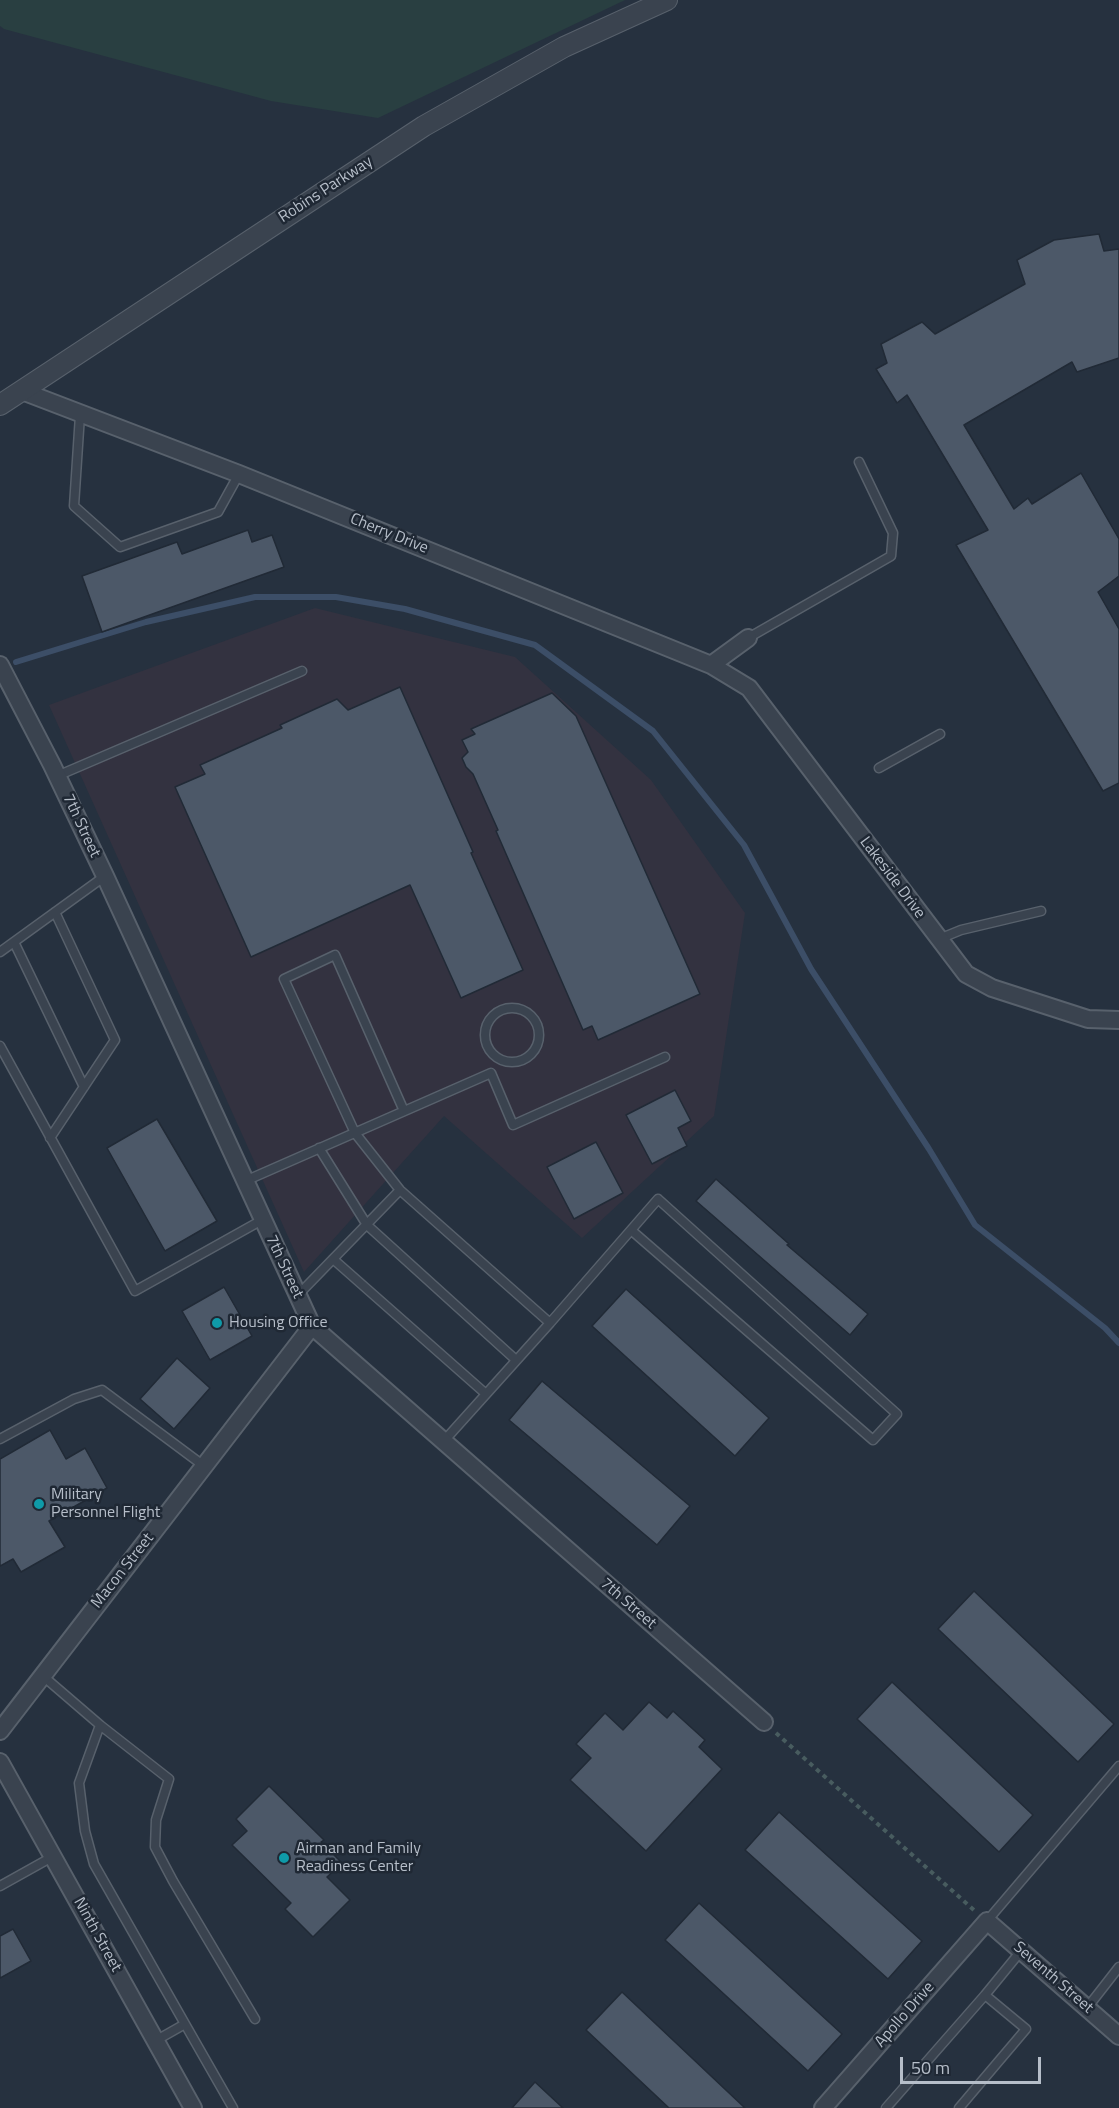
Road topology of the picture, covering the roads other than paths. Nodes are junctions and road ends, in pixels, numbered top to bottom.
1 (667, 0) edge
2 (22, 391) junction
3 (0, 405) edge
4 (80, 414) junction
5 (859, 462) dead end
6 (239, 474) junction
7 (748, 638) joint
8 (0, 665) edge
9 (711, 665) junction
10 (302, 671) dead end
11 (940, 734) dead end
12 (879, 768) dead end
13 (57, 776) junction
14 (105, 876) junction
15 (1041, 911) dead end
16 (55, 912) junction
17 (939, 939) junction
18 (14, 942) junction
19 (0, 952) edge
20 (1119, 1020) edge
21 (0, 1046) edge
22 (665, 1057) dead end
23 (498, 1059) junction
24 (492, 1073) junction
25 (84, 1087) junction
26 (404, 1112) junction
27 (355, 1133) junction
28 (51, 1138) junction
29 (319, 1148) junction
30 (244, 1181) junction
31 (400, 1190) junction
32 (262, 1220) junction
33 (367, 1225) junction
34 (631, 1230) junction
35 (333, 1259) junction
36 (298, 1295) junction
37 (550, 1323) junction
38 (312, 1326) junction
39 (516, 1360) junction
40 (486, 1394) junction
41 (0, 1439) edge
42 (443, 1442) junction
43 (204, 1467) junction
44 (43, 1676) junction
45 (764, 1722) road end
46 (100, 1725) junction
47 (0, 1731) edge
48 (0, 1762) edge
49 (1119, 1766) edge
50 (52, 1857) junction
51 (0, 1886) edge
52 (987, 1921) junction
53 (1021, 1951) junction
54 (1119, 1967) edge
55 (985, 1995) junction
56 (1087, 2008) junction
57 (255, 2019) dead end
58 (185, 2024) junction
59 (1119, 2036) edge
60 (156, 2041) junction
61 (830, 2106) edge
62 (193, 2108) edge
63 (233, 2108) edge
64 (886, 2108) edge
65 (959, 2108) edge

1 - 2 street, Robins Parkway
2 - 3 street, Robins Parkway
2 - 4 street, Cherry Drive
4 - 6 street, Cherry Drive
4 - 6 lane
5 - 7 lane
6 - 9 street, Cherry Drive
7 - 9 street
8 - 13 street, 7th Street
9 - 17 street, Lakeside Drive
10 - 13 lane
11 - 12 lane
13 - 14 street, 7th Street
14 - 16 lane
14 - 30 street, 7th Street
15 - 17 lane
16 - 18 lane
16 - 25 lane
17 - 20 street, Lakeside Drive
18 - 19 lane
18 - 25 lane
21 - 28 lane
22 - 24 lane
23 - 23 lane
23 - 24 lane
24 - 26 lane
25 - 28 lane
26 - 27 lane
26 - 27 lane
27 - 29 lane
27 - 31 lane
28 - 32 lane
29 - 30 lane
29 - 33 lane
30 - 32 street, 7th Street
31 - 33 lane
31 - 37 lane
32 - 36 street, 7th Street
33 - 35 lane
33 - 39 lane
34 - 34 lane
34 - 37 lane
35 - 36 lane
35 - 40 lane
36 - 38 street, 7th Street
37 - 39 lane
38 - 42 street, 7th Street
38 - 43 street, Macon Street
39 - 40 lane
40 - 42 lane
41 - 43 lane
42 - 45 street, 7th Street
43 - 44 street, Macon Street
44 - 46 lane
44 - 47 street, Macon Street
46 - 57 lane
46 - 58 lane
48 - 50 street, Ninth Street
49 - 52 lane
50 - 51 lane
50 - 60 street, Ninth Street
52 - 53 street, Seventh Street
52 - 61 street, Apollo Drive
53 - 55 lane
53 - 56 street, Seventh Street
54 - 56 lane
55 - 64 lane
55 - 65 lane
56 - 59 street, Seventh Street
58 - 60 lane
58 - 63 lane
60 - 62 street, Ninth Street

